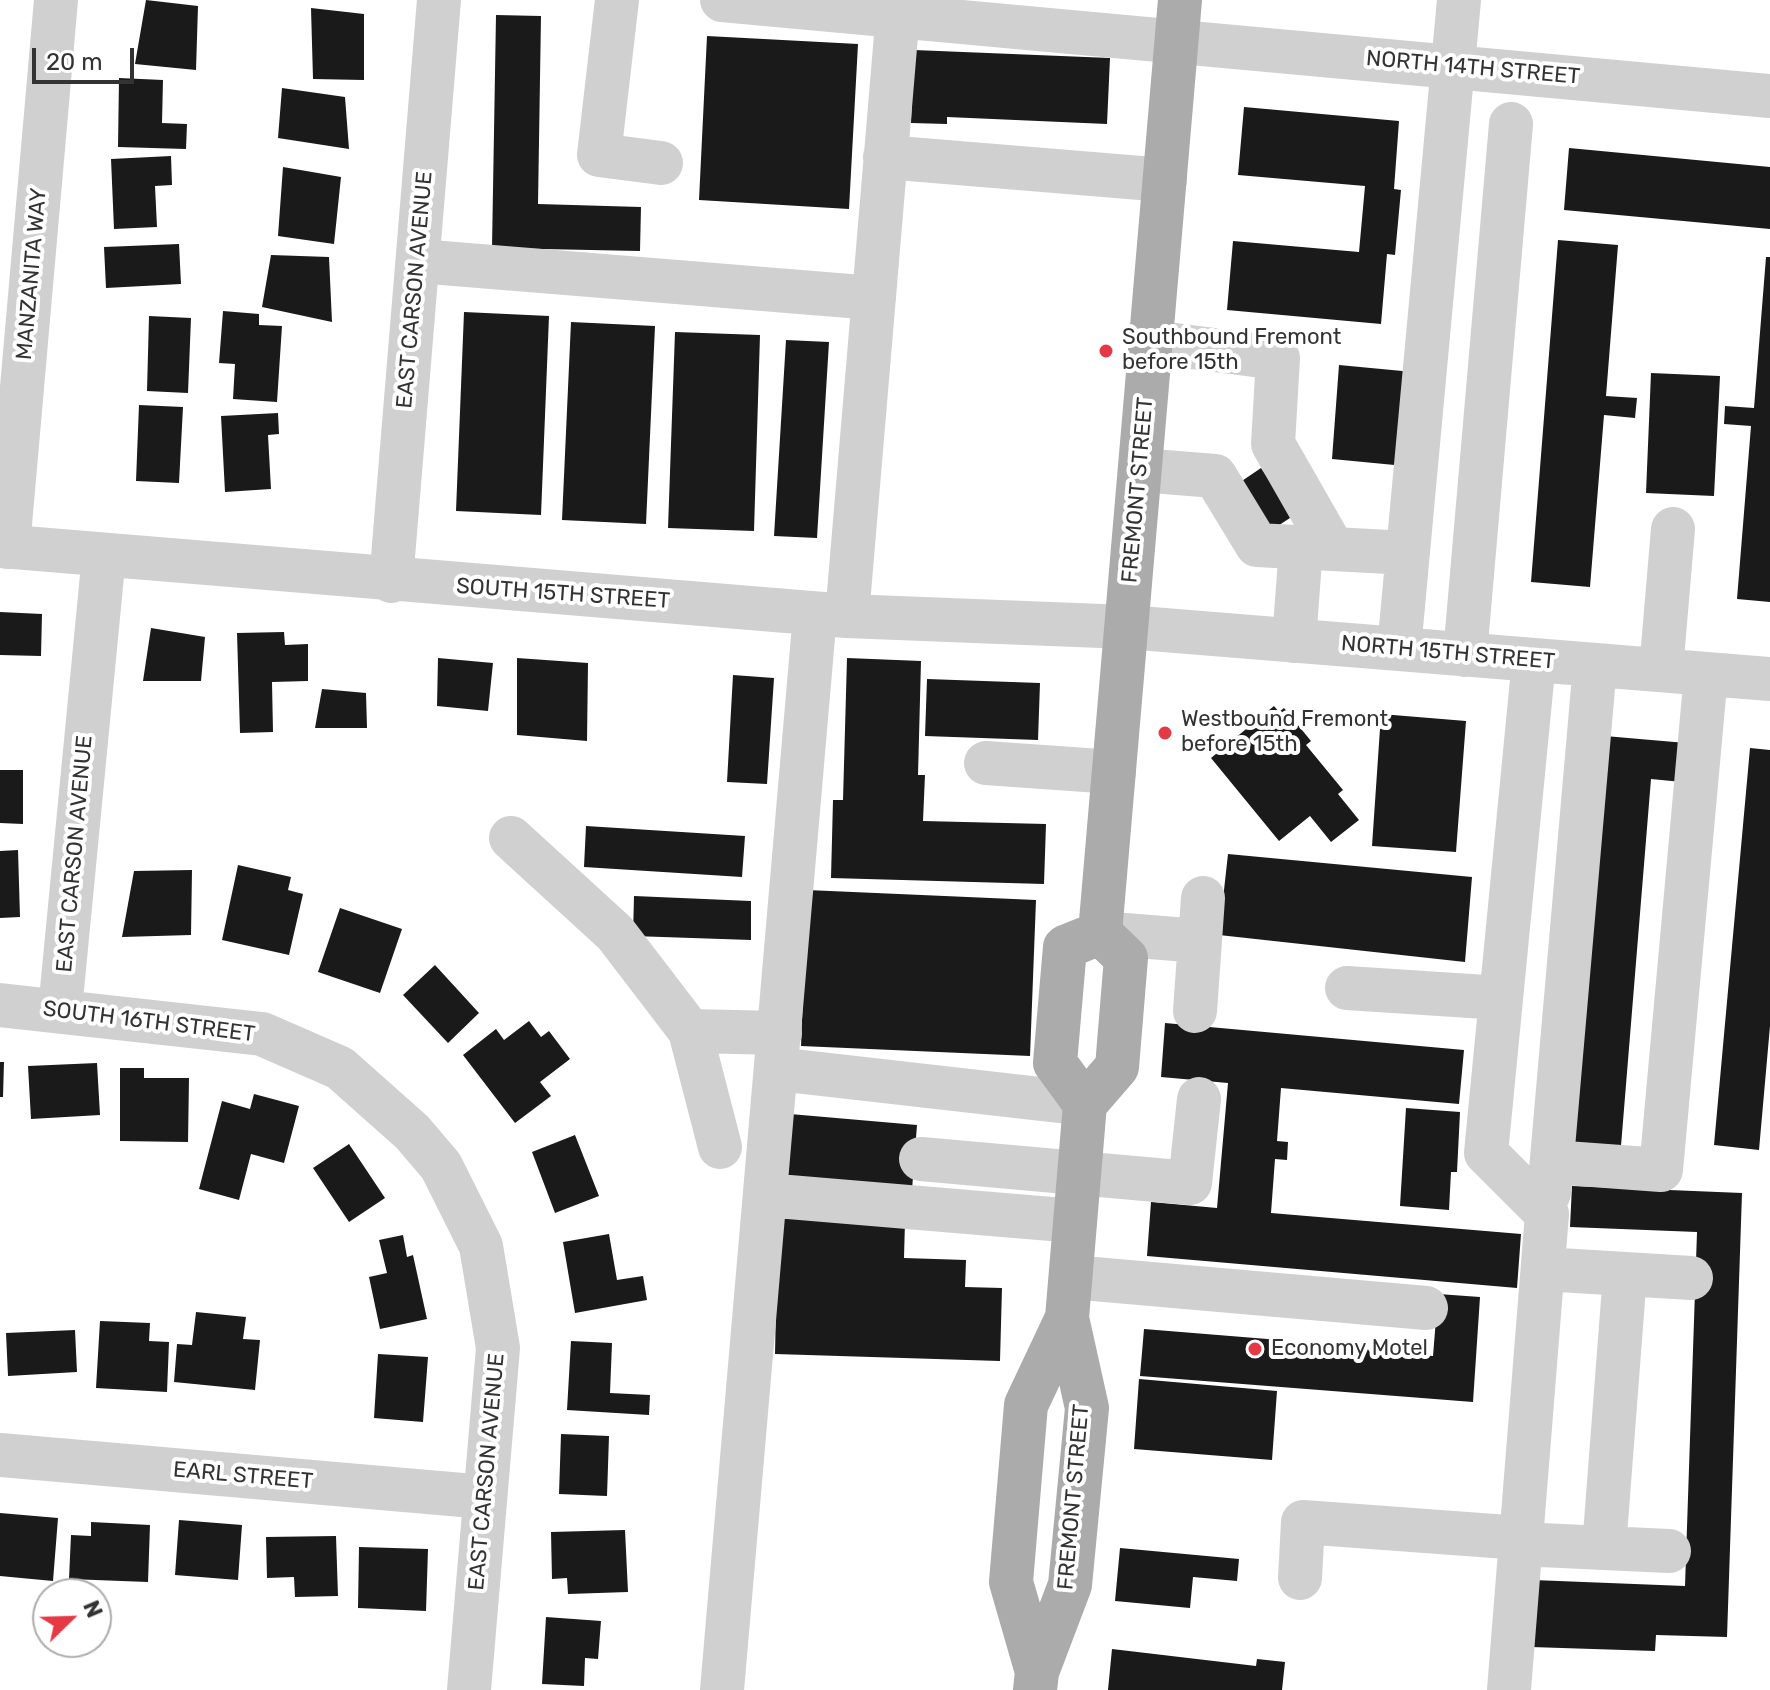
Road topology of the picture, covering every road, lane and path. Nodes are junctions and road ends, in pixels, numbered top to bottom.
1 (56, 0) edge
2 (439, 0) edge
3 (617, 0) edge
4 (722, 0) edge
5 (1459, 0) edge
6 (898, 8) edge
7 (1178, 21) edge
8 (1453, 66) junction
9 (1770, 96) edge
10 (1511, 124) dead end
11 (885, 157) junction
12 (661, 163) dead end
13 (1165, 180) junction
14 (418, 261) junction
15 (874, 298) junction
16 (1151, 342) junction
17 (1273, 444) junction
18 (1140, 470) junction
19 (1215, 476) junction
20 (1673, 529) dead end
21 (4, 547) edge
22 (1317, 548) junction
23 (1408, 553) junction
24 (104, 555) junction
25 (391, 581) junction
26 (831, 615) junction
27 (1127, 627) junction
28 (1294, 641) junction
29 (1399, 649) junction
30 (1465, 655) junction
31 (1534, 660) junction
32 (1595, 665) junction
33 (1661, 670) junction
34 (1706, 674) junction
35 (1770, 679) edge
36 (986, 763) dead end
37 (1114, 772) junction
38 (511, 838) dead end
39 (1203, 898) dead end
40 (1100, 933) junction
41 (1200, 941) junction
42 (1347, 988) dead end
43 (1501, 998) junction
44 (0, 1005) edge
45 (60, 1010) junction
46 (1195, 1011) dead end
47 (690, 1031) junction
48 (779, 1051) junction
49 (1199, 1099) dead end
50 (1085, 1104) junction
51 (412, 1132) joint
52 (720, 1147) dead end
53 (921, 1159) dead end
54 (1552, 1162) junction
55 (1079, 1174) junction
56 (765, 1195) junction
57 (1547, 1214) junction
58 (1075, 1221) junction
59 (1543, 1269) junction
60 (1625, 1274) junction
61 (1691, 1278) dead end
62 (1069, 1298) junction
63 (1426, 1308) dead end
64 (0, 1455) edge
65 (485, 1497) junction
66 (1520, 1541) junction
67 (1604, 1548) junction
68 (1669, 1551) dead end
69 (1300, 1578) dead end
70 (1036, 1681) edge
71 (469, 1690) edge
72 (722, 1690) edge
73 (1509, 1690) edge

1 - 21 street, MANZANITA WAY
2 - 14 street, EAST CARSON AVENUE
3 - 12 street
4 - 6 street, NORTH 14TH STREET
5 - 8 street
6 - 7 street, NORTH 14TH STREET
6 - 11 street
7 - 8 street, NORTH 14TH STREET
7 - 13 main road, FREMONT STREET
8 - 9 street, NORTH 14TH STREET
8 - 23 street
10 - 30 street
11 - 13 street
11 - 15 street
13 - 16 main road, FREMONT STREET
14 - 15 street
14 - 25 street, EAST CARSON AVENUE
15 - 26 street
16 - 17 street
16 - 18 main road, FREMONT STREET
17 - 19 street
17 - 22 street
18 - 19 street
18 - 27 main road, FREMONT STREET
19 - 22 street
20 - 33 street
21 - 24 street, SOUTH 15TH STREET
22 - 23 street
22 - 28 street
23 - 29 street
24 - 25 street, SOUTH 15TH STREET
24 - 45 street, EAST CARSON AVENUE
25 - 26 street, SOUTH 15TH STREET
26 - 27 street, SOUTH 15TH STREET
26 - 48 street
27 - 28 street, NORTH 15TH STREET
27 - 37 main road, FREMONT STREET
28 - 29 street, NORTH 15TH STREET
29 - 30 street, NORTH 15TH STREET
30 - 31 street, NORTH 15TH STREET
31 - 32 street, NORTH 15TH STREET
31 - 43 street
32 - 33 street, NORTH 15TH STREET
32 - 54 street
33 - 34 street, NORTH 15TH STREET
34 - 35 street, NORTH 15TH STREET
34 - 54 street
36 - 37 street
37 - 40 main road, FREMONT STREET
38 - 47 street
39 - 41 street
40 - 41 street
40 - 50 main road
40 - 50 main road
41 - 46 street
42 - 43 street
43 - 57 street
44 - 45 street, SOUTH 16TH STREET
45 - 51 street, SOUTH 16TH STREET
47 - 48 street
47 - 52 street
48 - 50 street
48 - 56 street
49 - 55 street
50 - 55 main road, FREMONT STREET
51 - 65 street, EAST CARSON AVENUE
53 - 55 street
54 - 57 street
55 - 58 main road, FREMONT STREET
56 - 58 street
56 - 72 street
57 - 59 street
58 - 62 main road, FREMONT STREET
59 - 60 street
59 - 66 street
60 - 61 street
60 - 67 street
62 - 63 street
62 - 70 main road, FREMONT STREET
62 - 70 main road, FREMONT STREET
64 - 65 street, EARL STREET
65 - 71 street, EAST CARSON AVENUE
66 - 67 street
66 - 69 street
66 - 73 street
67 - 68 street

